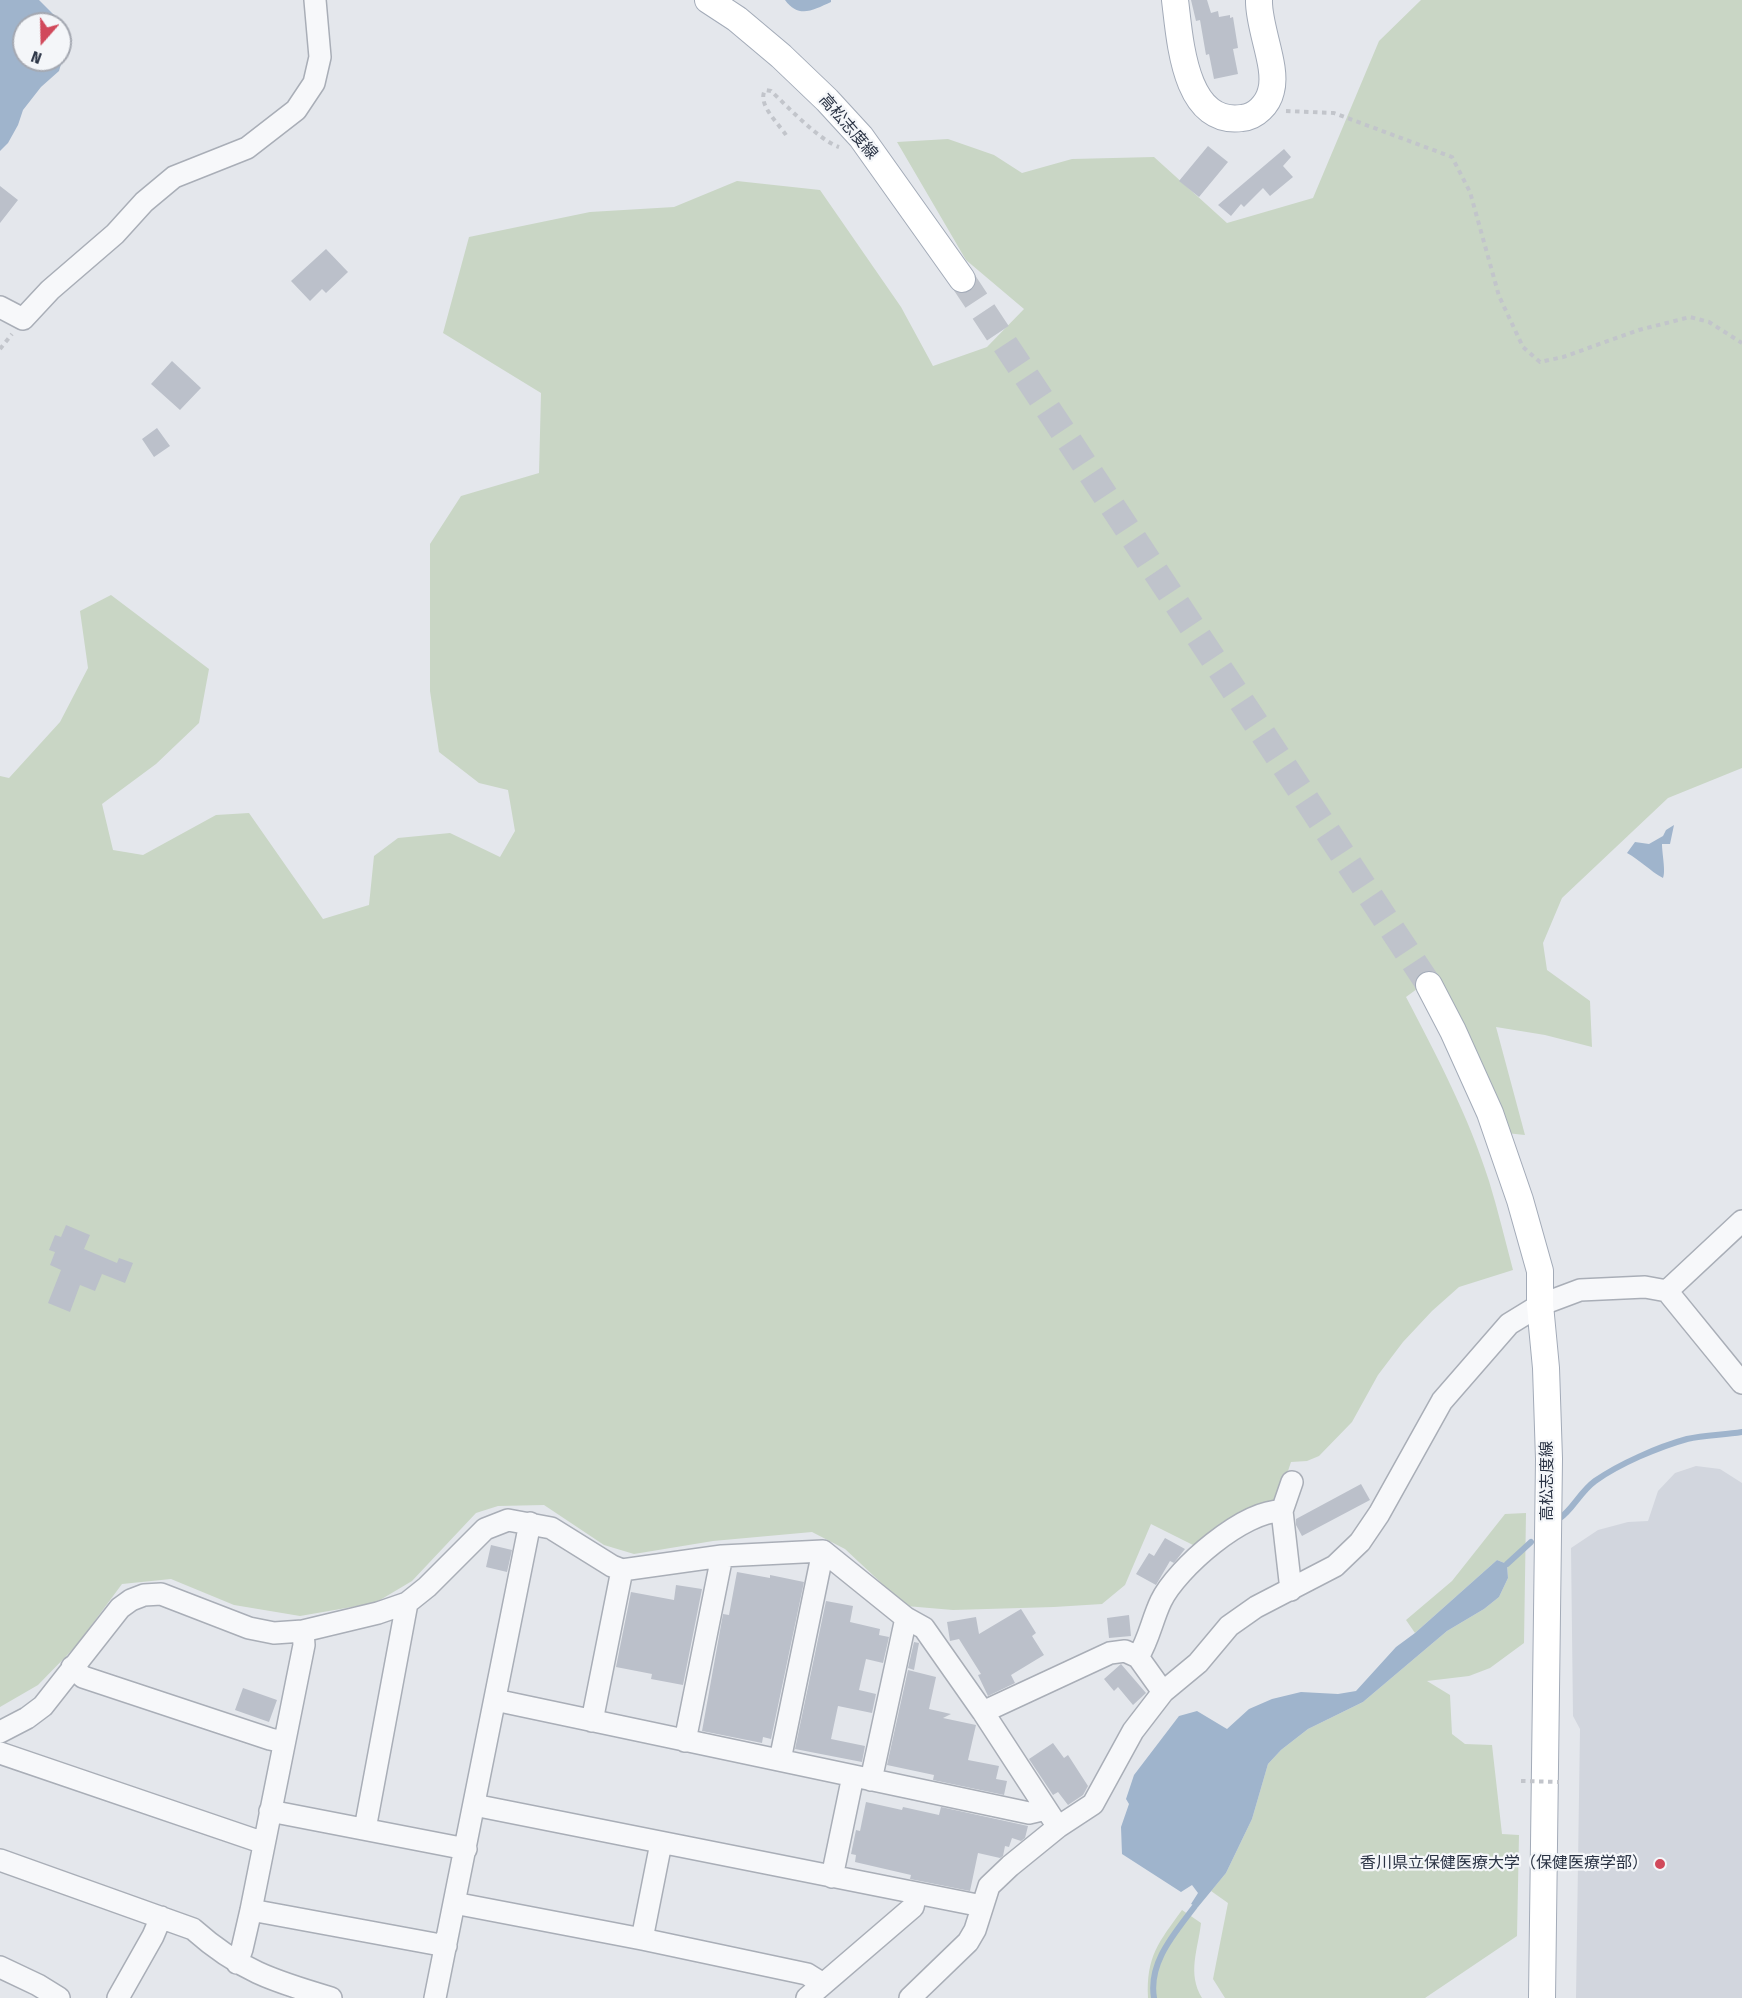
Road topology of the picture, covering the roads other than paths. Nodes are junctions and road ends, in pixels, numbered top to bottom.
1 (315, 0) edge
2 (708, 0) edge
3 (1174, 0) edge
4 (1259, 0) edge
5 (962, 279) tunnel mouth
6 (0, 307) edge
7 (1429, 985) tunnel mouth
8 (1742, 1221) edge
9 (1666, 1291) junction
10 (1540, 1305) junction
11 (1742, 1383) edge
12 (1292, 1482) dead end
13 (1282, 1511) junction
14 (530, 1523) junction
15 (823, 1551) junction
16 (722, 1556) junction
17 (622, 1570) junction
18 (1292, 1590) junction
19 (407, 1603) junction
20 (906, 1618) junction
21 (303, 1631) junction
22 (1138, 1657) junction
23 (72, 1668) junction
24 (1163, 1692) junction
25 (495, 1700) junction
26 (983, 1712) junction
27 (592, 1721) junction
28 (0, 1732) edge
29 (685, 1741) junction
30 (284, 1742) junction
31 (0, 1753) edge
32 (780, 1761) junction
33 (862, 1778) junction
34 (474, 1805) junction
35 (1046, 1809) junction
36 (270, 1811) junction
37 (1058, 1827) junction
38 (365, 1830) junction
39 (264, 1843) junction
40 (661, 1843) junction
41 (466, 1849) junction
42 (0, 1860) edge
43 (832, 1877) junction
44 (916, 1894) junction
45 (454, 1904) junction
46 (982, 1906) junction
47 (251, 1910) junction
48 (161, 1917) junction
49 (642, 1939) junction
50 (446, 1946) junction
51 (237, 1963) junction
52 (0, 1967) edge
53 (34, 1991) edge
54 (815, 1991) edge
55 (59, 1998) edge
56 (118, 1998) edge
57 (331, 1998) edge
58 (435, 1998) edge
59 (910, 1998) edge
60 (1542, 1998) edge

1 - 6 street
2 - 5 main road, 高松志度線
3 - 4 main road
7 - 10 main road, 高松志度線
8 - 9 street
9 - 10 street
9 - 11 street
10 - 18 street
10 - 60 main road, 高松志度線
12 - 13 street
13 - 18 street
13 - 22 street
14 - 17 street
14 - 19 street
14 - 25 street
15 - 16 street
15 - 20 street
15 - 32 street
16 - 17 street
16 - 29 street
17 - 27 street
18 - 24 street
19 - 21 street
19 - 38 street
20 - 26 street
20 - 33 street
21 - 23 street
21 - 30 street
22 - 24 street
22 - 26 street
23 - 28 street
23 - 30 street
24 - 37 street
25 - 27 street
25 - 34 street
26 - 35 street
27 - 29 street
29 - 32 street
30 - 36 street
31 - 39 street
32 - 33 street
33 - 35 street
33 - 43 street
34 - 40 street
34 - 41 street
35 - 37 street
36 - 38 street
36 - 39 street
37 - 46 street
38 - 41 street
39 - 47 street
40 - 43 street
40 - 49 street
41 - 45 street
42 - 48 street
43 - 44 street
44 - 46 street
44 - 54 street
45 - 49 street
45 - 50 street
46 - 59 street
47 - 50 street
47 - 51 street
48 - 51 street
48 - 56 street
49 - 54 street
50 - 58 street
51 - 57 street
52 - 53 street
53 - 55 street

